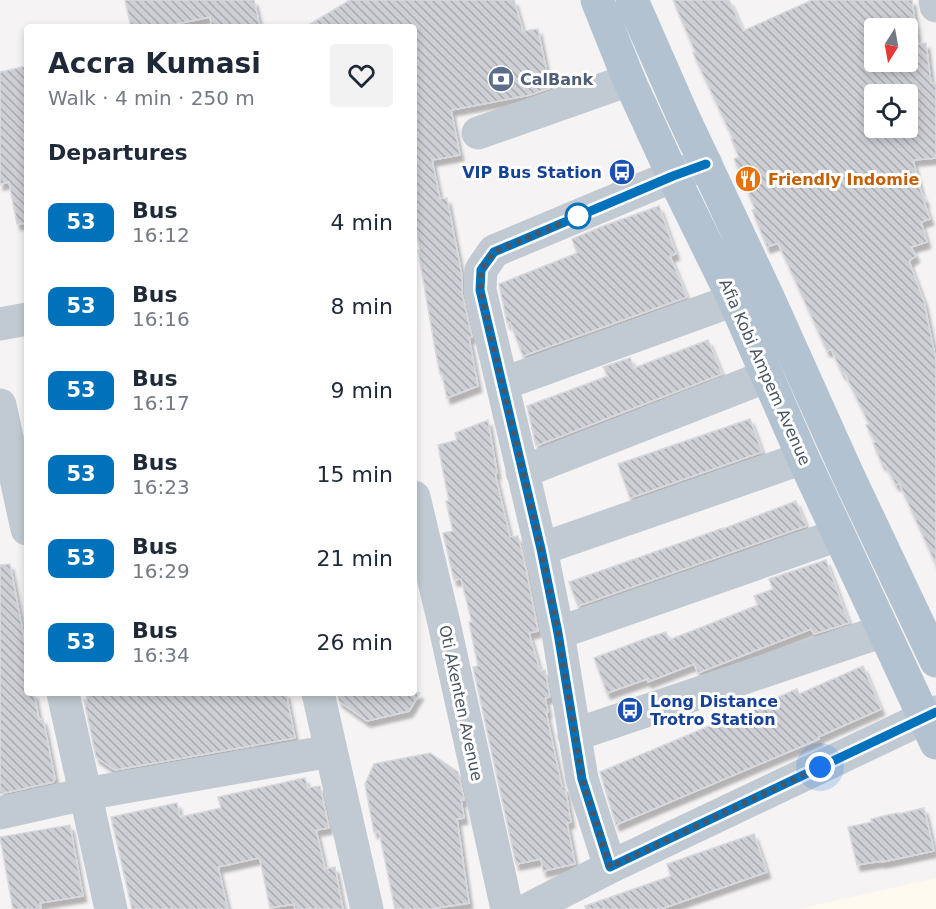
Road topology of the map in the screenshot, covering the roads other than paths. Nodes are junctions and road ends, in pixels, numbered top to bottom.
1 (597, 0) edge
2 (632, 0) edge
3 (935, 0) edge
4 (936, 6) edge
5 (629, 80) junction
6 (478, 133) dead end
7 (706, 164) junction
8 (673, 176) junction
9 (734, 300) junction
10 (24, 320) edge
11 (0, 324) edge
12 (767, 376) junction
13 (502, 384) junction
14 (0, 405) edge
15 (803, 458) junction
16 (522, 472) junction
17 (417, 510) edge
18 (24, 515) edge
19 (838, 535) junction
20 (541, 549) junction
21 (883, 631) junction
22 (558, 633) junction
23 (934, 652) edge
24 (64, 696) edge
25 (319, 696) edge
26 (932, 724) edge
27 (574, 735) junction
28 (331, 751) junction
29 (85, 794) junction
30 (0, 813) edge
31 (610, 867) junction
32 (111, 909) edge
33 (367, 909) edge
34 (507, 909) edge
35 (529, 909) edge

1 - 5 main road, Afia Kobi Ampem Avenue
2 - 7 main road, Afia Kobi Ampem Avenue
3 - 4 street
5 - 6 street
5 - 8 main road, Afia Kobi Ampem Avenue
7 - 8 street
7 - 23 main road, Afia Kobi Ampem Avenue
8 - 9 main road, Afia Kobi Ampem Avenue
8 - 13 street
9 - 12 main road, Afia Kobi Ampem Avenue
9 - 13 street
10 - 11 street
12 - 15 main road, Afia Kobi Ampem Avenue
12 - 16 street
13 - 16 street
14 - 18 street
15 - 19 main road, Afia Kobi Ampem Avenue
15 - 20 street
16 - 20 street
17 - 34 street, Oti Akenten Avenue
19 - 21 main road, Afia Kobi Ampem Avenue
19 - 22 street
20 - 22 street
21 - 26 main road, Afia Kobi Ampem Avenue
21 - 27 street
22 - 27 street
24 - 29 street
25 - 28 street
26 - 31 street
27 - 31 street
28 - 29 street
28 - 33 street
29 - 30 street
29 - 32 street
31 - 35 street

